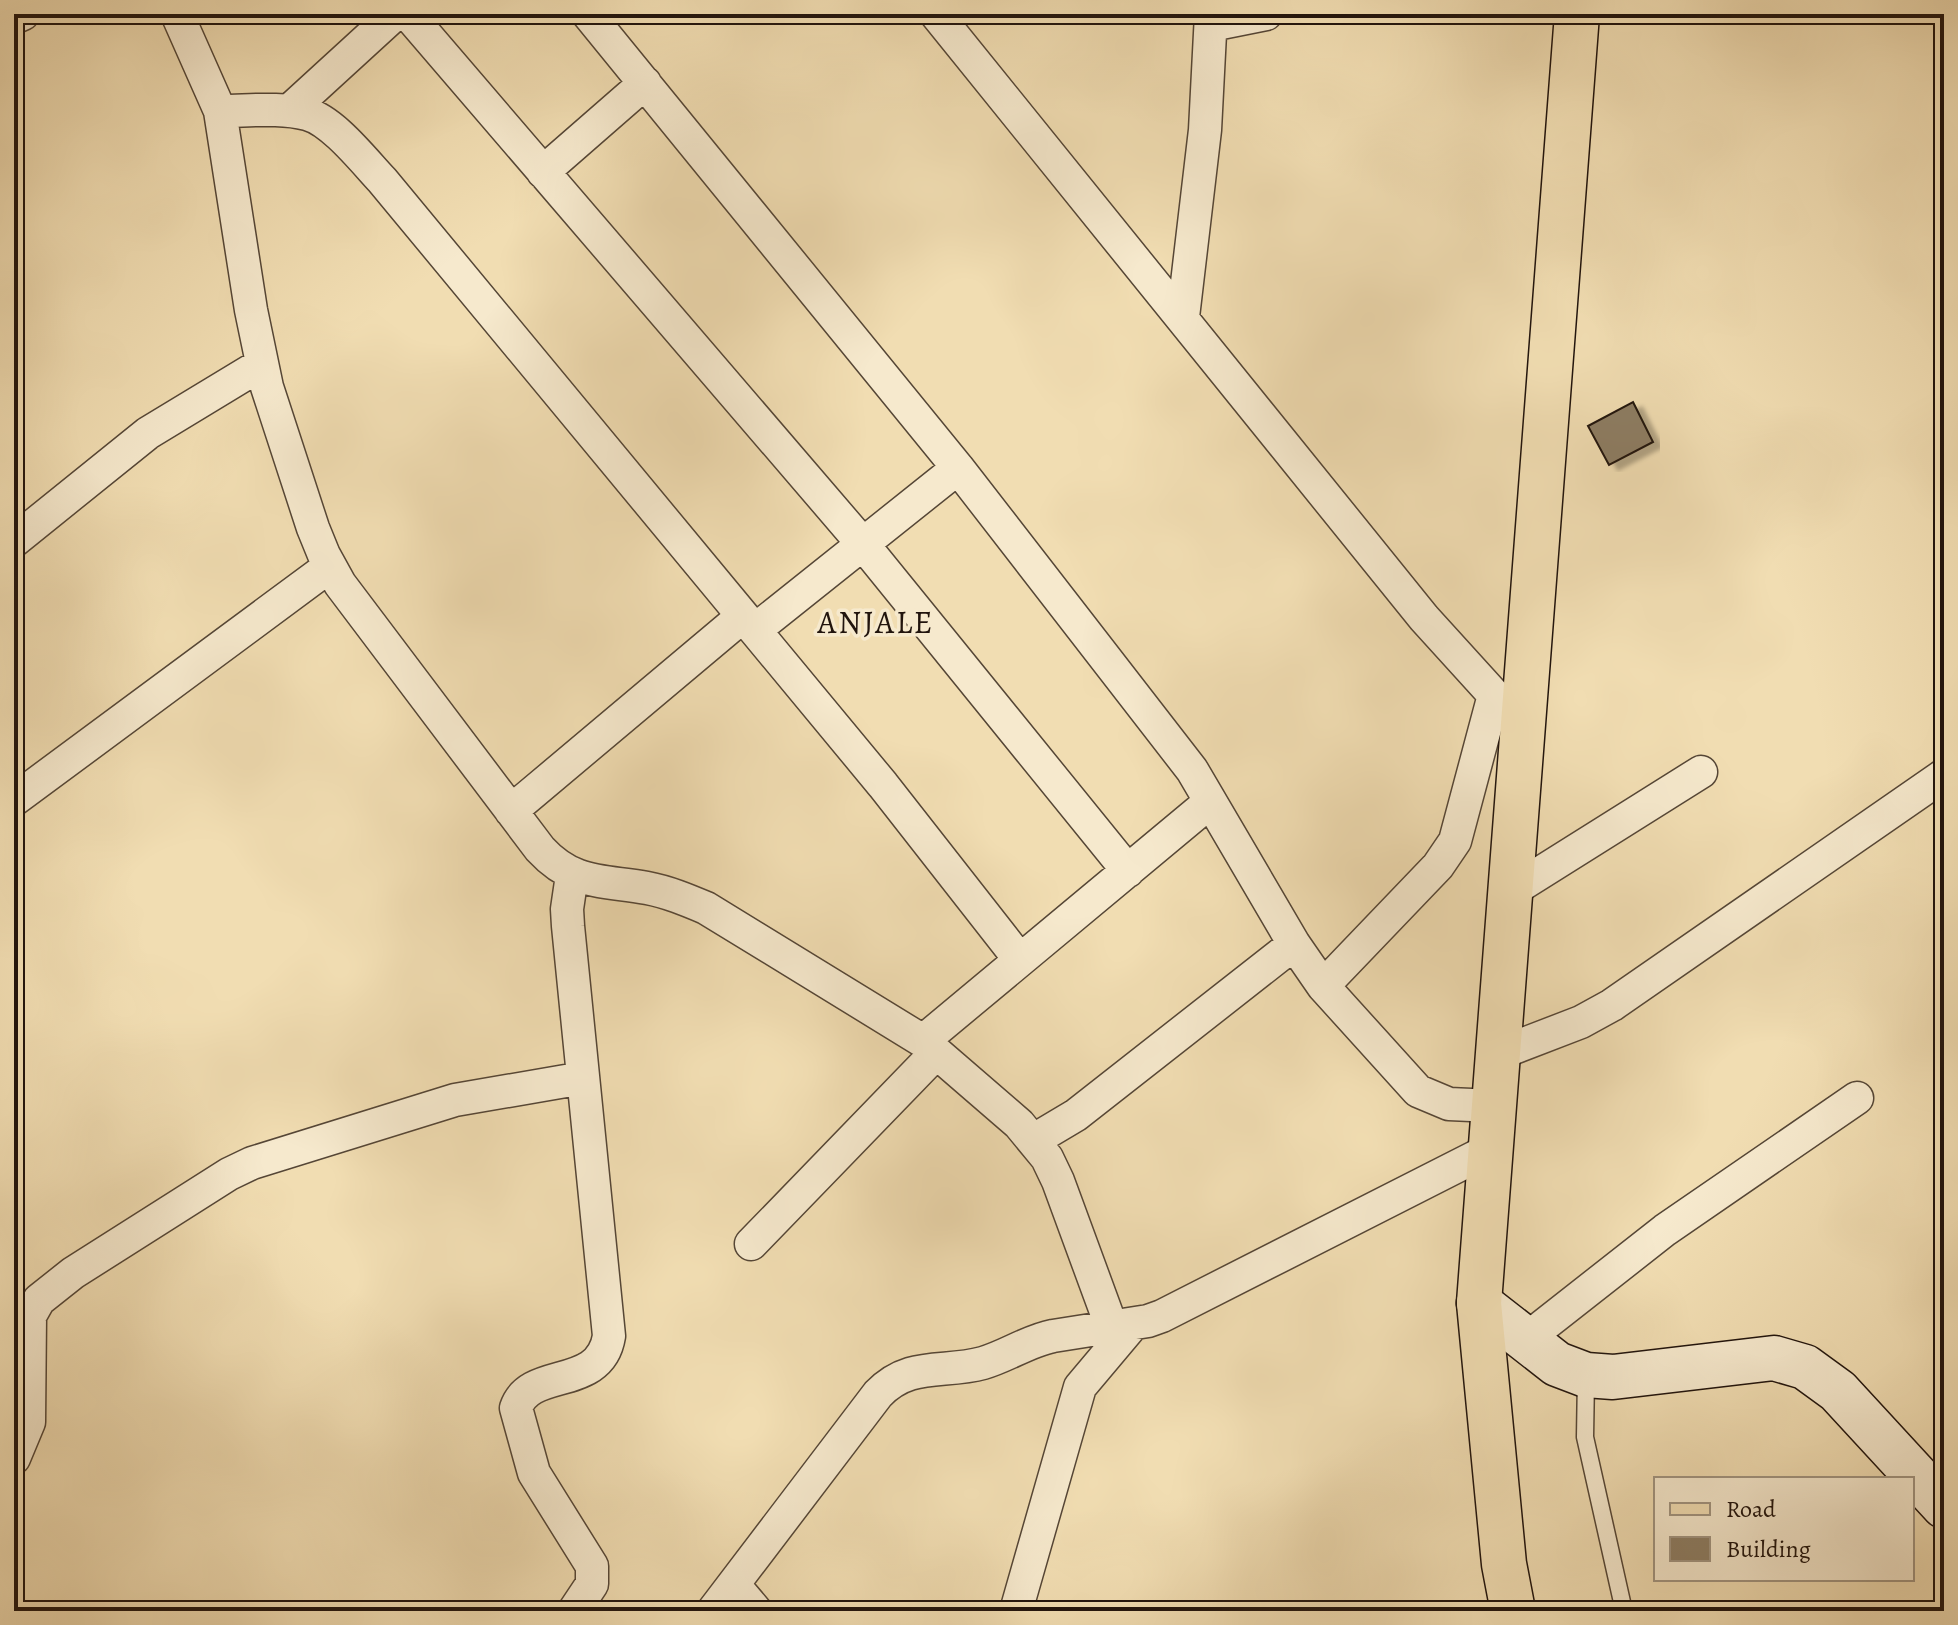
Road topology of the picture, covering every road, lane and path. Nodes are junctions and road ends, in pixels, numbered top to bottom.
1 (23, 14) edge
2 (177, 14) edge
3 (395, 14) edge
4 (408, 14) edge
5 (588, 14) edge
6 (936, 14) edge
7 (1266, 14) edge
8 (1577, 14) edge
9 (14, 18) edge
10 (1211, 20) edge
11 (645, 83) junction
12 (220, 111) junction
13 (289, 111) junction
14 (543, 172) junction
15 (1183, 317) junction
16 (262, 364) junction
17 (958, 468) junction
18 (14, 541) edge
19 (862, 543) junction
20 (330, 566) junction
21 (749, 623) junction
22 (1494, 695) junction
23 (1523, 727) junction
24 (1701, 772) dead end
25 (1944, 775) edge
26 (15, 798) edge
27 (1210, 802) junction
28 (511, 811) junction
29 (1128, 871) junction
30 (572, 875) junction
31 (1510, 892) junction
32 (1294, 944) junction
33 (1020, 960) junction
34 (1323, 986) junction
35 (930, 1047) junction
36 (1498, 1054) junction
37 (583, 1078) junction
38 (1857, 1098) dead end
39 (1494, 1106) junction
40 (1034, 1140) junction
41 (1491, 1149) junction
42 (751, 1244) dead end
43 (1479, 1303) junction
44 (1122, 1326) junction
45 (1525, 1340) junction
46 (1586, 1375) junction
47 (14, 1458) edge
48 (1944, 1506) edge
49 (734, 1585) junction
50 (574, 1611) edge
51 (713, 1611) edge
52 (756, 1611) edge
53 (1016, 1611) edge
54 (1513, 1611) edge
55 (1624, 1611) edge

1 - 9 street
2 - 12 street
3 - 13 street
4 - 14 street
5 - 11 street
6 - 15 street
7 - 10 street
8 - 23 main road
10 - 15 street
11 - 14 street
11 - 17 street
12 - 13 street
12 - 16 street
13 - 21 street
14 - 19 street
15 - 22 street
16 - 18 street
16 - 20 street
17 - 19 street
17 - 27 street
19 - 21 street
19 - 29 street
20 - 26 street
20 - 28 street
21 - 28 street
21 - 33 street
22 - 23 street
22 - 34 street
23 - 31 main road
24 - 31 street
25 - 36 street
27 - 29 street
27 - 32 street
28 - 30 street
29 - 33 street
30 - 35 street
30 - 37 street
31 - 36 main road
32 - 34 street
32 - 40 street
33 - 35 street
34 - 39 street
35 - 40 street
35 - 42 street
36 - 39 main road
37 - 47 street
37 - 50 street
38 - 45 street
39 - 41 main road
40 - 44 street
41 - 43 main road
41 - 44 street
43 - 45 main road
43 - 54 main road
44 - 49 street
44 - 53 street
45 - 46 main road
46 - 48 main road
46 - 55 lane
49 - 51 street
49 - 52 street

